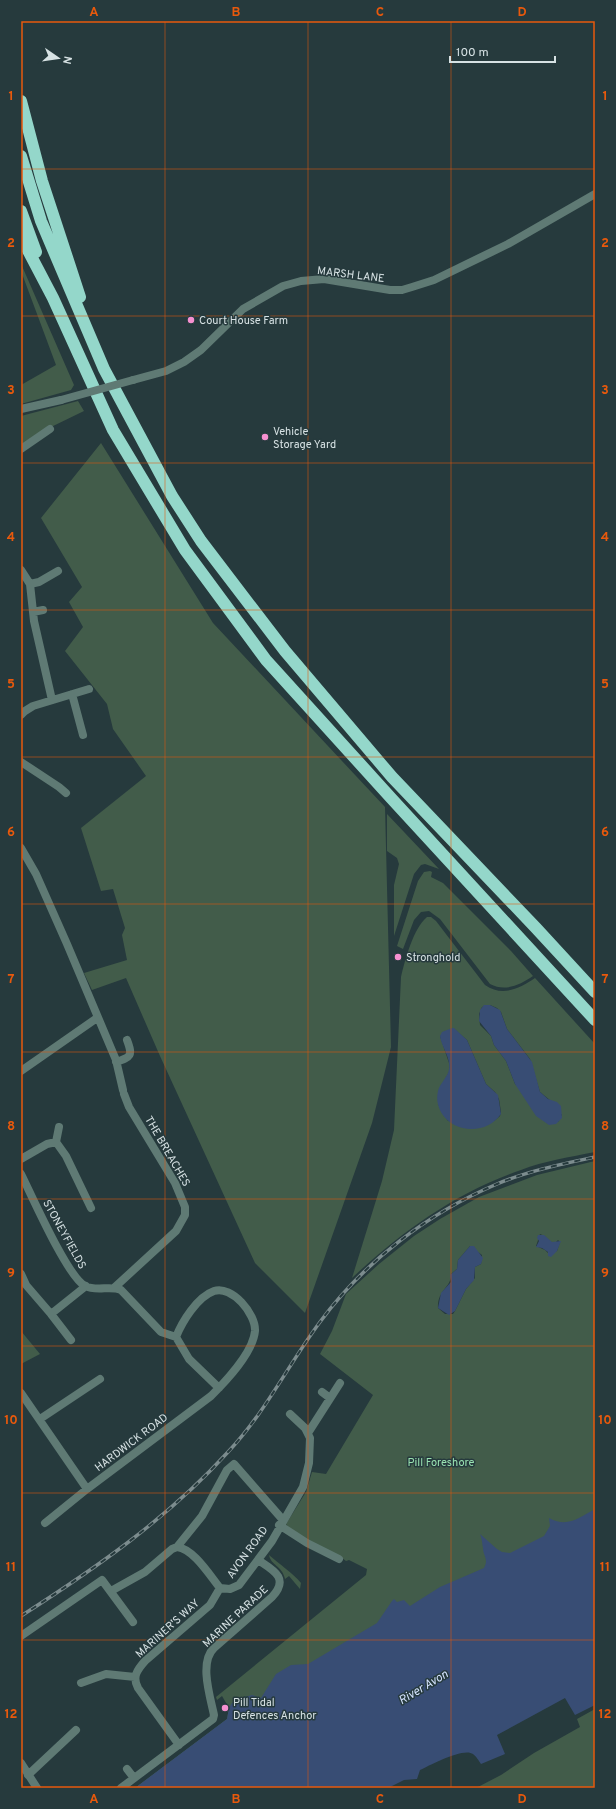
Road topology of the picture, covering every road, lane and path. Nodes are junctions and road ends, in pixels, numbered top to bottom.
1 (21, 101) edge
2 (21, 156) edge
3 (595, 194) edge
4 (21, 211) edge
5 (21, 237) edge
6 (52, 298) junction
7 (104, 368) junction
8 (21, 409) edge
9 (50, 429) dead end
10 (21, 449) edge
11 (44, 569) dead end
12 (21, 570) edge
13 (58, 571) dead end
14 (49, 577) junction
15 (30, 584) junction
16 (43, 610) dead end
17 (33, 612) junction
18 (89, 689) dead end
19 (72, 694) junction
20 (52, 700) junction
21 (21, 715) edge
22 (84, 735) dead end
23 (21, 762) edge
24 (66, 793) dead end
25 (21, 848) edge
26 (595, 992) edge
27 (97, 1018) junction
28 (595, 1020) edge
29 (127, 1040) dead end
30 (116, 1062) junction
31 (21, 1072) edge
32 (59, 1127) dead end
33 (56, 1142) junction
34 (21, 1159) edge
35 (21, 1174) edge
36 (91, 1208) dead end
37 (21, 1274) edge
38 (86, 1286) junction
39 (115, 1287) junction
40 (51, 1314) junction
41 (176, 1337) junction
42 (71, 1340) dead end
43 (100, 1379) dead end
44 (340, 1383) dead end
45 (219, 1388) junction
46 (322, 1392) dead end
47 (21, 1393) edge
48 (330, 1398) junction
49 (290, 1414) dead end
50 (40, 1419) junction
51 (308, 1433) junction
52 (87, 1489) junction
53 (281, 1522) junction
54 (45, 1523) dead end
55 (177, 1547) junction
56 (339, 1559) dead end
57 (258, 1560) junction
58 (220, 1588) junction
59 (111, 1591) junction
60 (133, 1622) dead end
61 (21, 1636) edge
62 (135, 1677) junction
63 (86, 1683) dead end
64 (78, 1728) dead end
65 (179, 1745) junction
66 (21, 1763) edge
67 (127, 1769) dead end
68 (28, 1775) junction
69 (134, 1778) junction
70 (36, 1788) edge
71 (121, 1788) edge

1 - 7 highway
2 - 7 highway
3 - 8 street, MARSH LANE, bridge
4 - 6 highway
5 - 6 highway
6 - 28 highway
7 - 26 highway
9 - 10 street
11 - 14 street
12 - 15 street
13 - 14 street
14 - 15 street
15 - 17 street
16 - 17 street
17 - 20 street
18 - 19 street
19 - 20 street
19 - 22 street
20 - 21 street
23 - 24 street
25 - 27 street, THE BREACHES
27 - 30 street, THE BREACHES
27 - 31 street
29 - 30 street
30 - 39 street, THE BREACHES
32 - 33 street
33 - 34 street
33 - 36 street
35 - 38 street, STONEYFIELDS
37 - 40 street
38 - 39 street
38 - 40 street
39 - 41 street
40 - 42 street
41 - 45 street
41 - 45 street
43 - 50 street
44 - 48 street
45 - 52 street, HARDWICK ROAD
46 - 48 street
47 - 50 street
48 - 51 street
49 - 51 street
50 - 52 street
51 - 53 street, AVON ROAD
52 - 54 street, HARDWICK ROAD
53 - 55 street, AVON ROAD
53 - 56 street, AVON ROAD
53 - 57 street, AVON ROAD
55 - 58 street, AVON ROAD
55 - 59 street
57 - 58 street, AVON ROAD
57 - 65 street, MARINE PARADE
58 - 62 street, MARINER'S WAY
59 - 60 street
59 - 61 street
62 - 63 street
62 - 65 street
64 - 68 street
65 - 69 street, MARINE PARADE
66 - 68 street
67 - 69 street
68 - 70 street
69 - 71 street, MARINE PARADE

